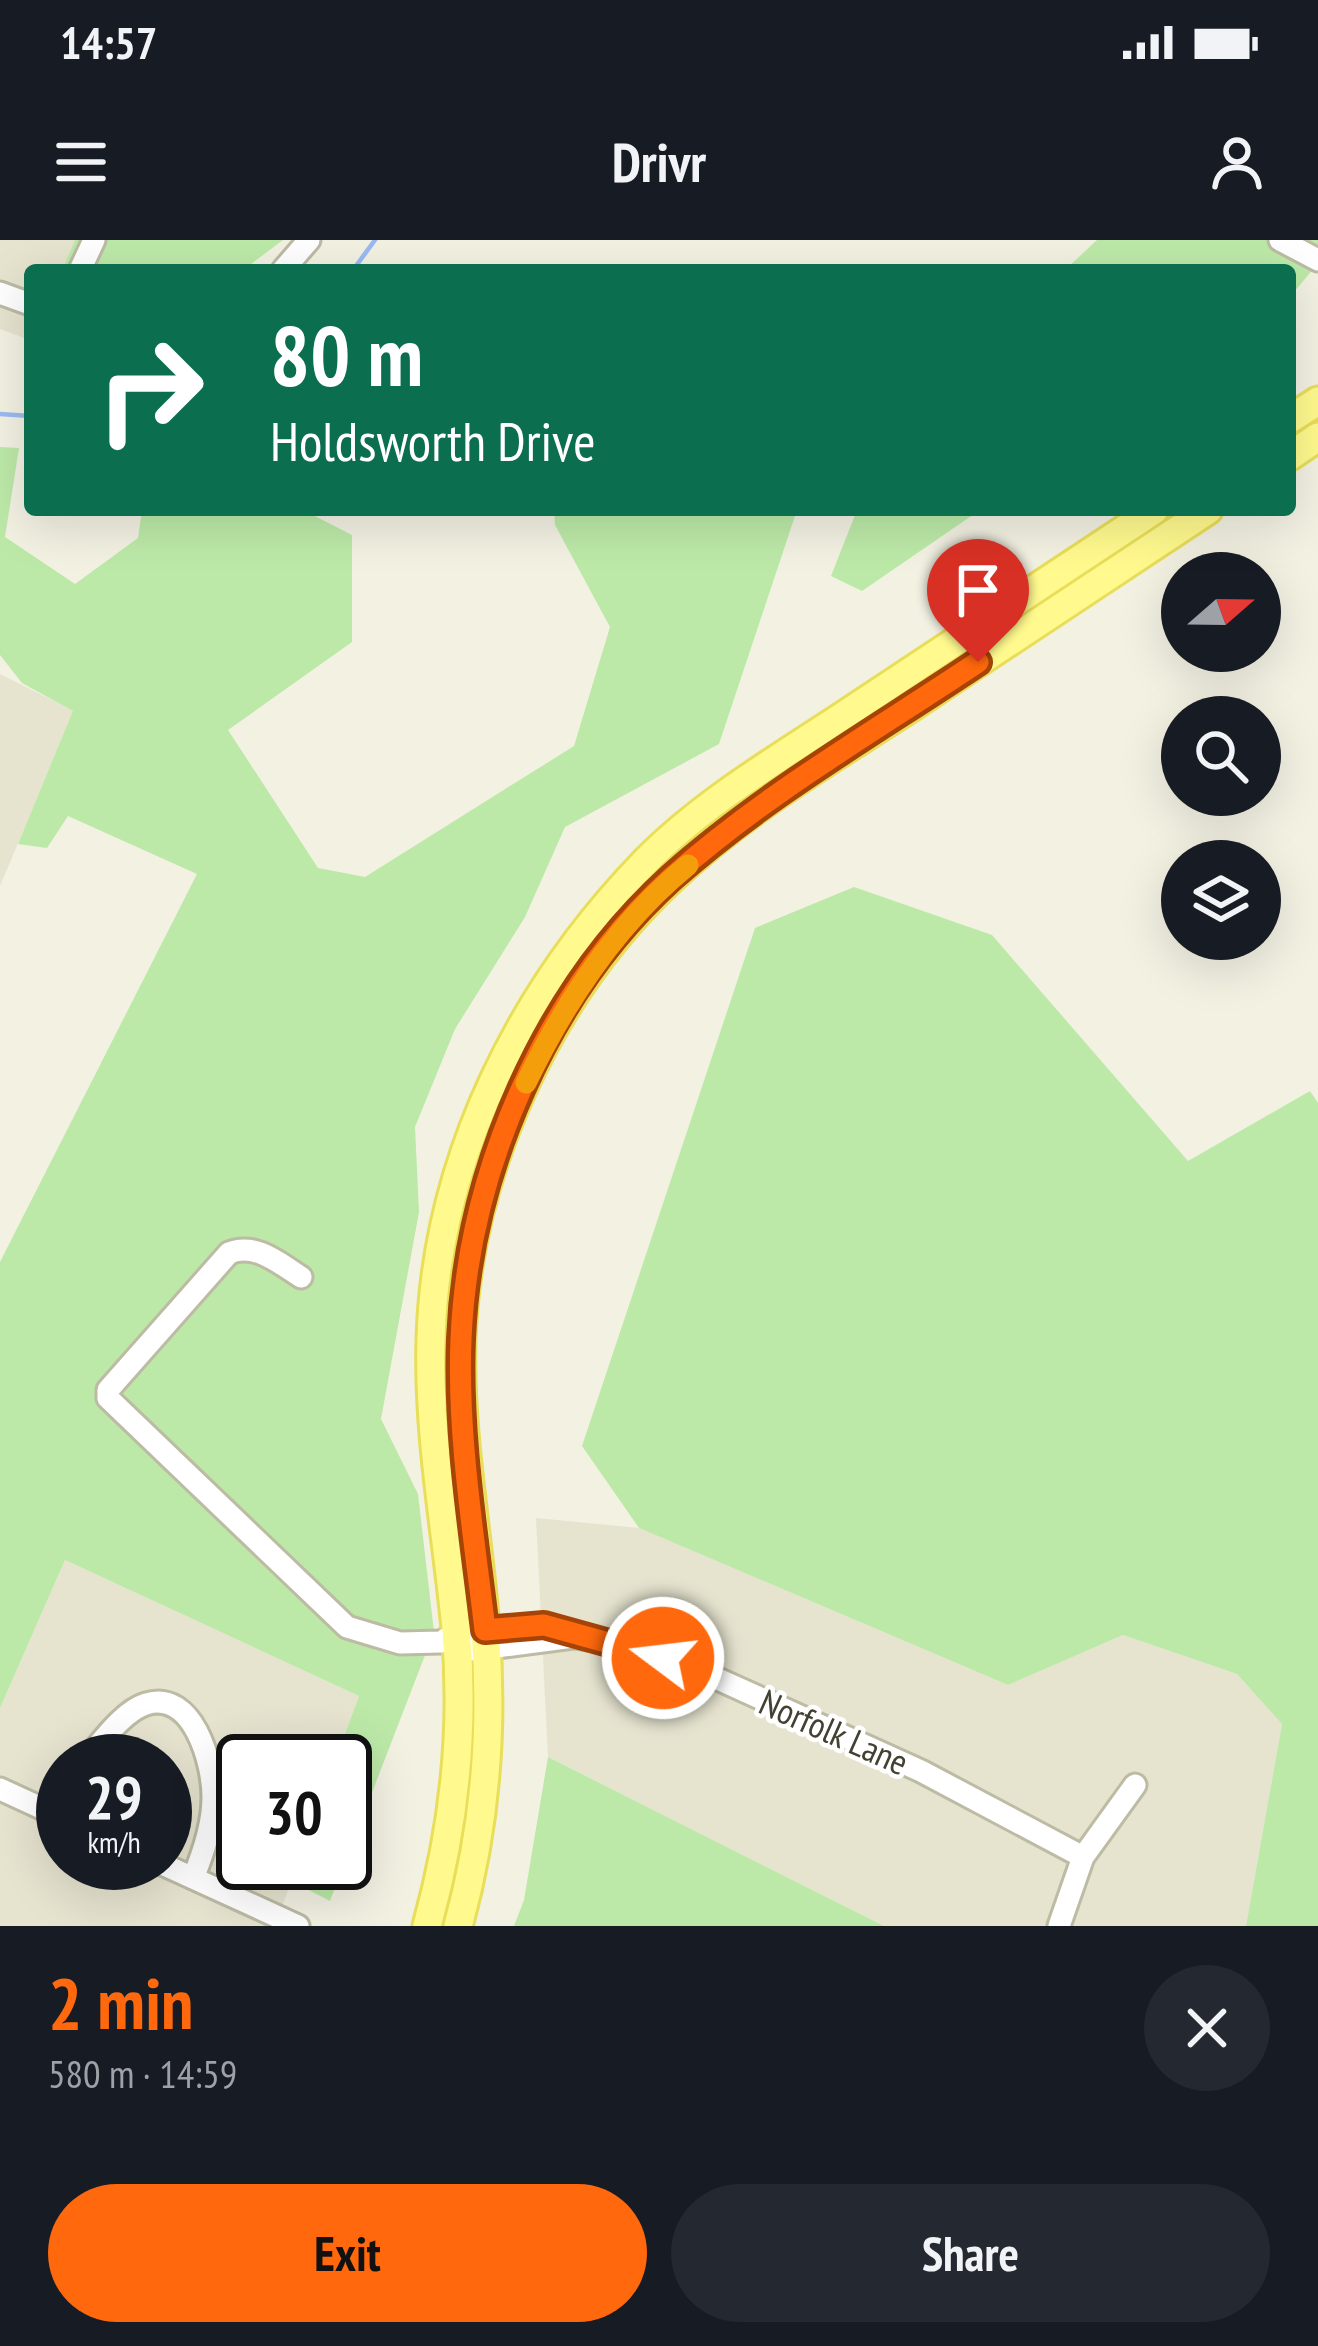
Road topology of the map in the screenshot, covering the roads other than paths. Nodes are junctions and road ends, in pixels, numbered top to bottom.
1 (309, 240) edge
2 (1280, 240) edge
3 (1318, 260) edge
4 (289, 264) edge
5 (1145, 516) edge
6 (1199, 516) edge
7 (1031, 591) junction
8 (1047, 616) junction
9 (301, 1276) dead end
10 (486, 1639) junction
11 (451, 1642) junction
12 (112, 1734) edge
13 (1135, 1786) dead end
14 (0, 1789) edge
15 (36, 1806) edge
16 (1083, 1857) junction
17 (193, 1878) joint
18 (298, 1926) edge
19 (427, 1926) edge
20 (458, 1926) edge
21 (1059, 1926) edge

1 - 4 street
2 - 3 street
5 - 7 main road
6 - 8 main road
7 - 8 main road
7 - 11 main road
8 - 10 main road
9 - 11 street, Norfolk Lane
10 - 11 street, Norfolk Lane
10 - 16 street, Norfolk Lane
10 - 20 main road
11 - 19 main road
12 - 17 street
13 - 16 street
14 - 15 street
16 - 21 street
17 - 18 street

